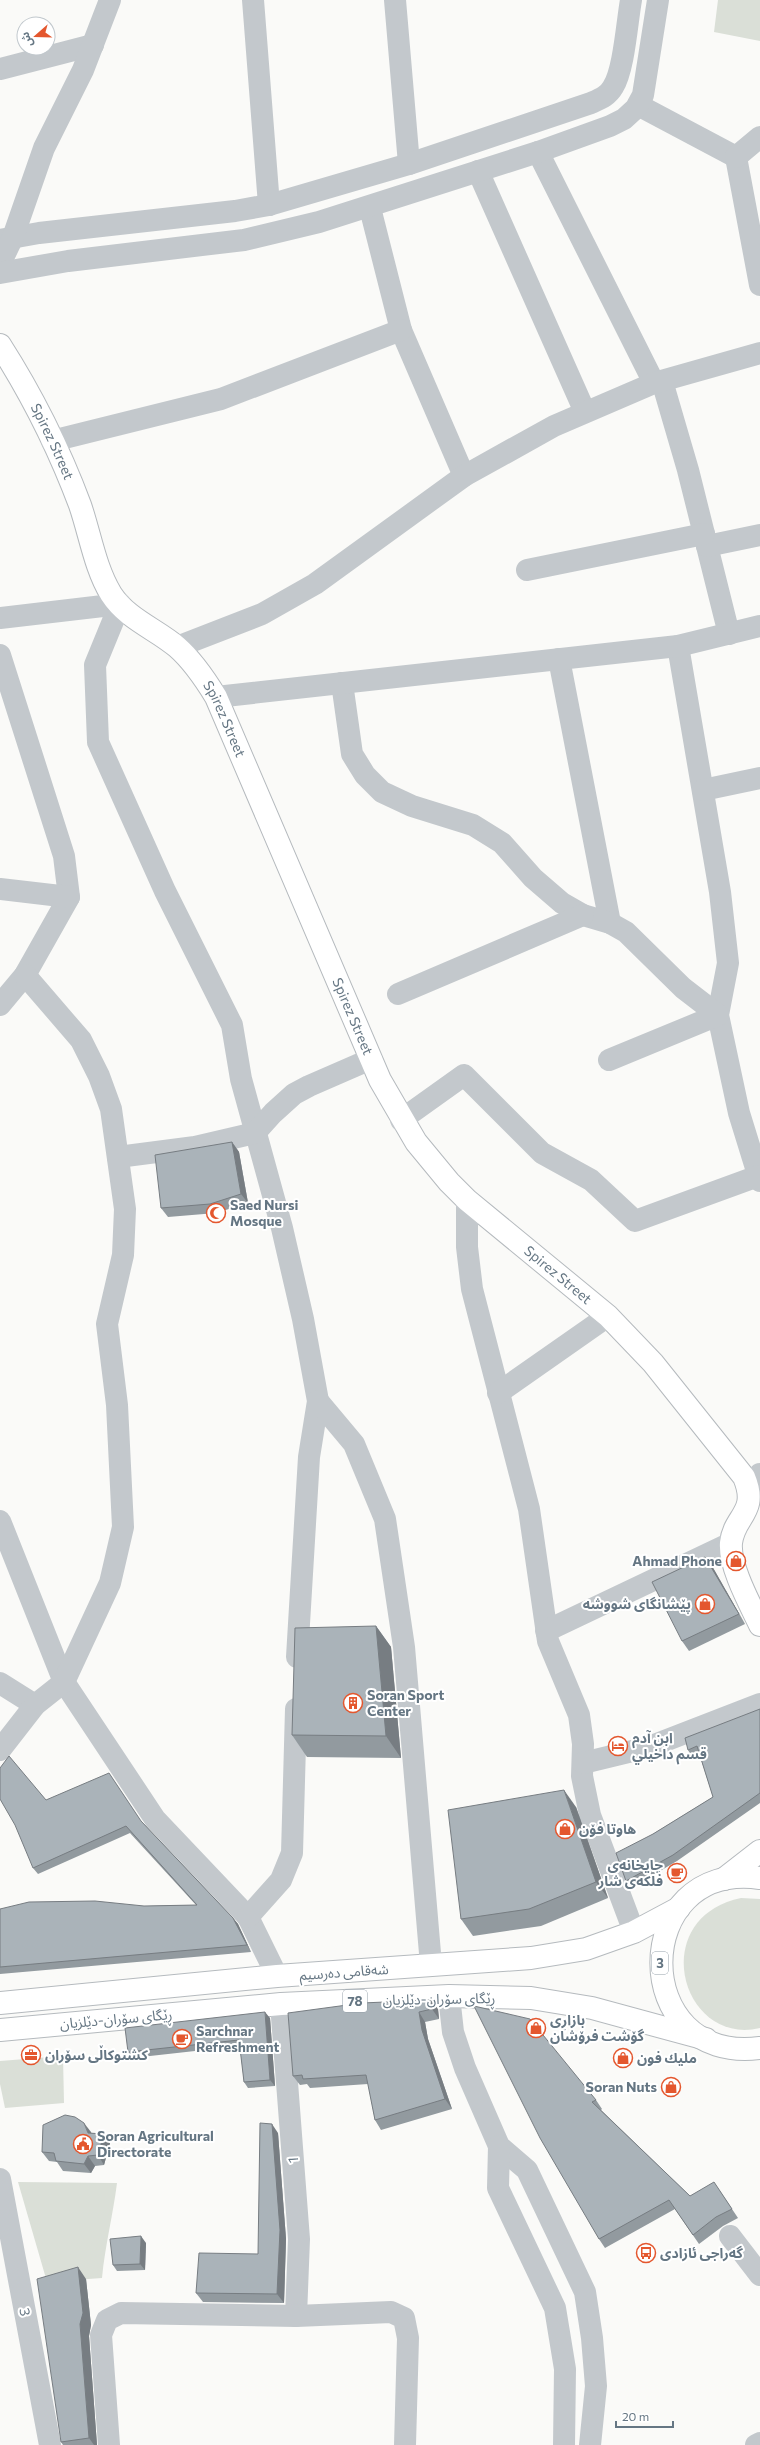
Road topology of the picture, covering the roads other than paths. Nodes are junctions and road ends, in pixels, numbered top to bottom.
1 (110, 0) edge
2 (253, 0) edge
3 (395, 0) edge
4 (631, 0) edge
5 (658, 0) edge
6 (93, 45) junction
7 (0, 69) edge
8 (638, 105) junction
9 (760, 137) edge
10 (538, 152) junction
11 (736, 157) junction
12 (409, 164) junction
13 (478, 172) junction
14 (269, 205) junction
15 (370, 208) junction
16 (756, 236) edge
17 (6, 238) edge
18 (0, 264) edge
19 (0, 273) edge
20 (760, 285) edge
21 (401, 330) junction
22 (0, 345) edge
23 (760, 353) edge
24 (658, 382) junction
25 (584, 412) junction
26 (52, 441) junction
27 (464, 476) junction
28 (760, 535) edge
29 (706, 540) junction
30 (527, 570) dead end
31 (120, 604) junction
32 (0, 618) edge
33 (760, 626) edge
34 (729, 634) junction
35 (678, 646) junction
36 (177, 647) junction
37 (0, 655) edge
38 (559, 659) junction
39 (342, 683) junction
40 (216, 697) junction
41 (760, 778) edge
42 (703, 790) junction
43 (0, 889) edge
44 (69, 897) junction
45 (583, 915) junction
46 (610, 923) junction
47 (25, 975) junction
48 (398, 994) dead end
49 (0, 1005) edge
50 (718, 1015) junction
51 (372, 1060) junction
52 (609, 1060) dead end
53 (401, 1120) junction
54 (255, 1133) junction
55 (118, 1157) junction
56 (759, 1179) edge
57 (467, 1200) junction
58 (608, 1316) junction
59 (498, 1393) junction
60 (318, 1401) junction
61 (760, 1474) edge
62 (749, 1493) junction
63 (0, 1521) edge
64 (732, 1543) junction
65 (760, 1625) edge
66 (546, 1631) junction
67 (64, 1682) junction
68 (0, 1683) edge
69 (760, 1704) edge
70 (35, 1705) junction
71 (0, 1750) edge
72 (583, 1763) junction
73 (760, 1850) edge
74 (760, 1878) edge
75 (724, 1879) junction
76 (679, 1908) junction
77 (248, 1917) junction
78 (634, 1932) junction
79 (431, 1965) junction
80 (276, 1976) junction
81 (449, 1996) junction
82 (0, 2003) edge
83 (281, 2004) junction
84 (0, 2030) edge
85 (707, 2039) junction
86 (757, 2051) edge
87 (500, 2146) junction
88 (0, 2182) edge
89 (730, 2236) dead end
90 (760, 2275) edge
91 (296, 2316) junction
92 (760, 2443) edge
93 (50, 2445) edge
94 (110, 2445) edge
95 (405, 2445) edge
96 (564, 2445) edge
97 (590, 2445) edge
98 (756, 2445) edge

1 - 6 street
2 - 14 street
3 - 12 street
4 - 12 street
5 - 8 street
6 - 7 street
6 - 17 street
8 - 10 street
8 - 11 street
9 - 11 street
10 - 13 street
10 - 24 street
11 - 16 street
12 - 14 street
13 - 15 street
13 - 25 street
14 - 17 street
15 - 19 street
15 - 21 street
16 - 20 street
17 - 18 street
21 - 26 street
21 - 27 street
22 - 26 main road, Spirez Street
23 - 24 street
24 - 25 street
24 - 29 street
25 - 27 street
26 - 31 main road, Spirez Street
27 - 36 street
28 - 29 street
29 - 30 street
29 - 34 street
31 - 32 street
31 - 36 main road, Spirez Street
31 - 54 street
33 - 34 street
34 - 35 street
35 - 38 street
35 - 42 street
36 - 40 main road, Spirez Street
37 - 44 street
38 - 39 street
38 - 46 street
39 - 40 street
39 - 45 street
40 - 51 main road, Spirez Street
41 - 42 street
42 - 50 street
43 - 44 street
44 - 47 street
45 - 46 street
45 - 48 street
46 - 50 street
47 - 49 street
47 - 55 street
50 - 52 street
50 - 56 street
51 - 53 main road, Spirez Street
51 - 54 street
53 - 56 street
53 - 57 main road, Spirez Street
54 - 55 street
54 - 60 street
55 - 67 street
57 - 58 main road, Spirez Street
57 - 59 street
58 - 59 street
58 - 62 main road, Spirez Street
59 - 66 street
60 - 77 street
60 - 79 street
61 - 62 street
62 - 64 main road, Spirez Street
63 - 67 street
64 - 65 main road
64 - 66 street
66 - 72 street
67 - 70 street
67 - 77 street
68 - 70 street
69 - 72 street
70 - 71 street
72 - 78 street
73 - 75 main road, 3
74 - 75 main road, 3
75 - 76 main road, 3
76 - 78 main road, شەقامی دەرسیم / 78
76 - 85 main road, 3
77 - 80 street
78 - 79 main road, شەقامی دەرسیم / 78
79 - 80 main road, شەقامی دەرسیم / 78
80 - 82 main road, شەقامی دەرسیم / 78
81 - 83 main road, ڕێگای سۆران-دێلزیان / 78
81 - 85 main road, ڕێگای سۆران-دێلزیان / 78
81 - 87 street
83 - 84 main road, ڕێگای سۆران-دێلزیان / 78
83 - 91 street, 1
85 - 86 main road, 3
87 - 96 street
87 - 97 street
88 - 93 street, 3
89 - 90 street
91 - 94 street
91 - 95 street
92 - 98 street

